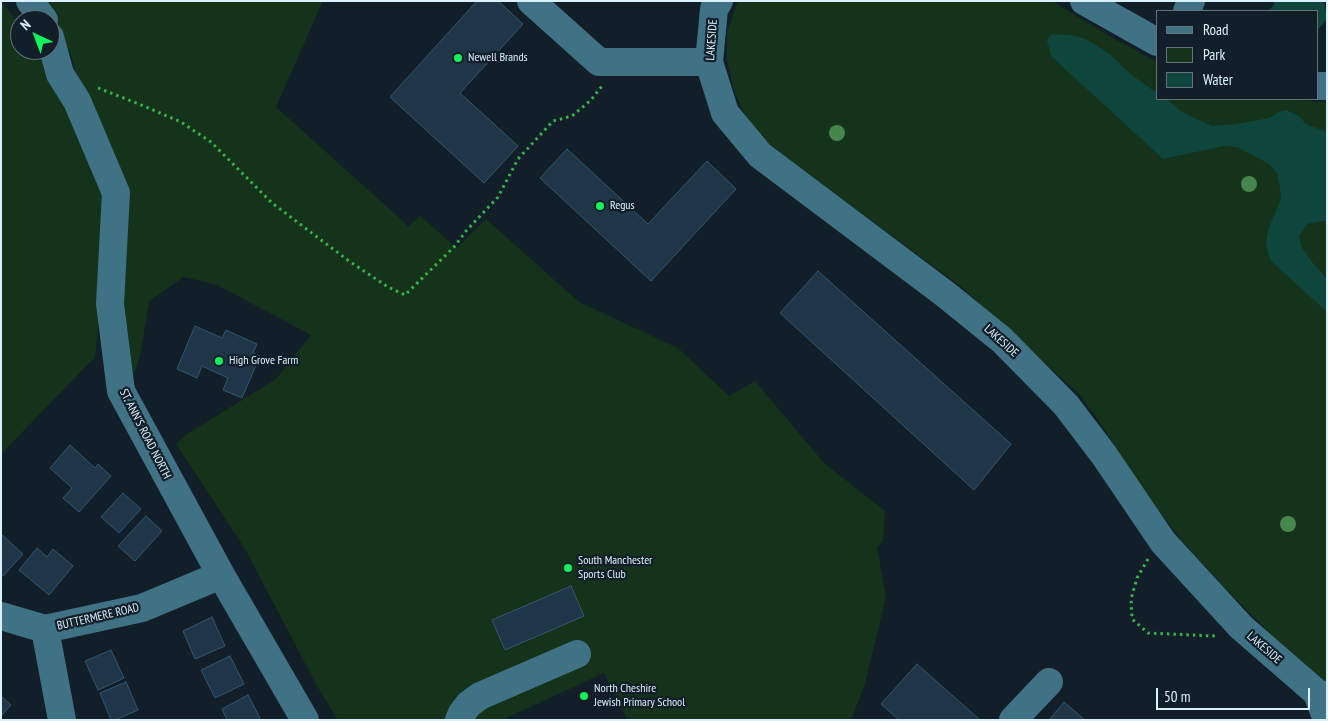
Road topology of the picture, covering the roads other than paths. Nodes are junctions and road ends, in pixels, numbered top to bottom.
1 (531, 1) edge
2 (719, 1) edge
3 (1084, 1) edge
4 (1156, 41) edge
5 (56, 60) edge
6 (709, 62) junction
7 (220, 575) junction
8 (1, 616) edge
9 (45, 629) junction
10 (577, 654) dead end
11 (1049, 682) dead end
12 (1322, 695) edge
13 (62, 720) edge
14 (304, 720) edge
15 (459, 720) edge
16 (1013, 720) edge
17 (1327, 720) edge

1 - 6 street
2 - 6 street, LAKESIDE
3 - 4 street
5 - 7 street, ST. ANN'S ROAD NORTH
6 - 12 street, LAKESIDE
7 - 9 street, BUTTERMERE ROAD
7 - 14 street, ST. ANN'S ROAD NORTH
8 - 9 street, BUTTERMERE ROAD
9 - 13 street
10 - 15 street
11 - 16 street
12 - 17 street, LAKESIDE

